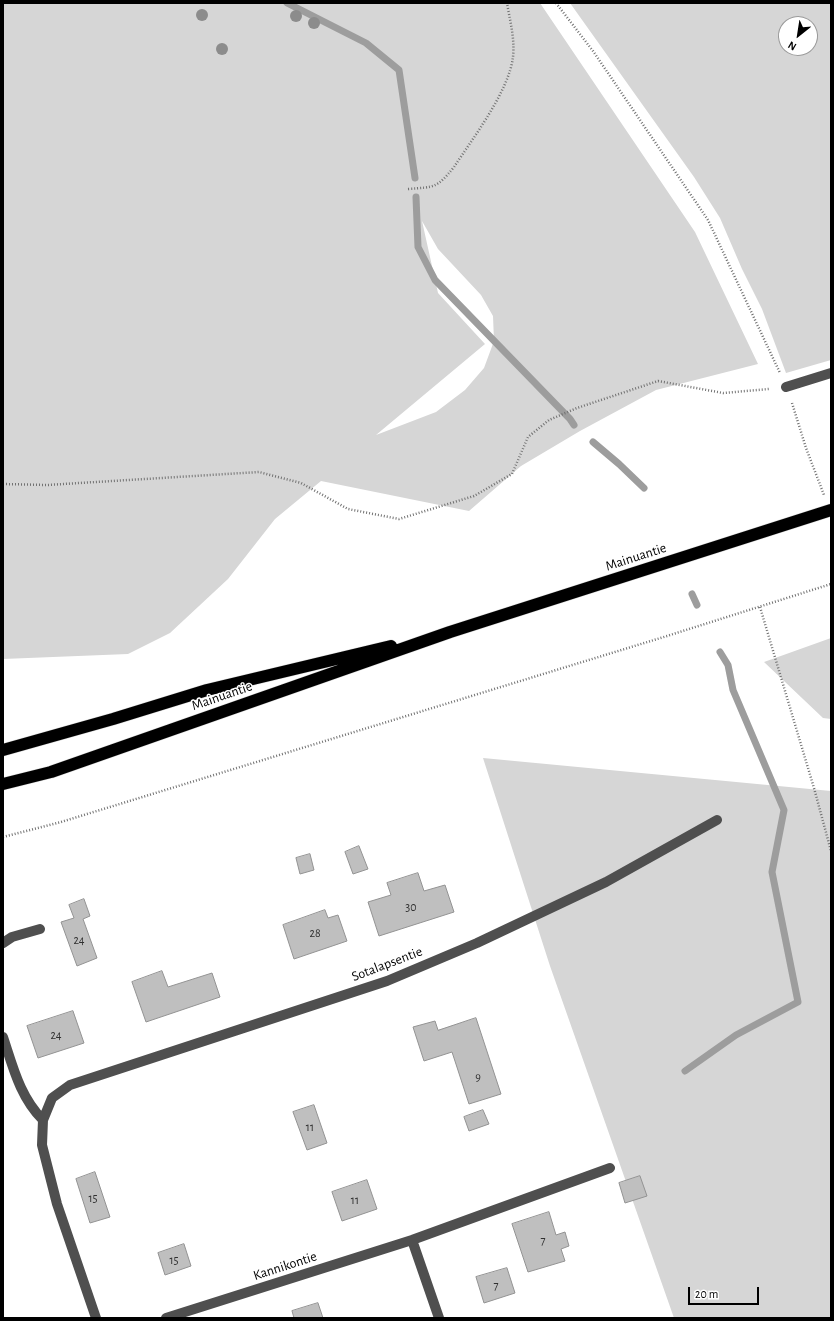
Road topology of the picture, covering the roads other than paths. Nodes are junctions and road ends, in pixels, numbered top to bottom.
1 (831, 373) edge
2 (786, 387) road end
3 (831, 510) edge
4 (450, 632) junction
5 (3, 750) edge
6 (3, 784) edge
7 (717, 820) dead end
8 (40, 929) dead end
9 (3, 943) edge
10 (3, 1037) edge
11 (43, 1120) junction
12 (610, 1168) dead end
13 (412, 1240) junction
14 (96, 1318) edge
15 (166, 1318) edge
16 (439, 1318) edge

1 - 2 street
3 - 4 highway, Mainuantie
4 - 5 highway, Mainuantie
4 - 6 highway, Mainuantie
7 - 11 street, Sotalapsentie
8 - 9 street
10 - 11 street
11 - 14 street
12 - 13 street, Kannikontie
13 - 15 street, Kannikontie
13 - 16 street

